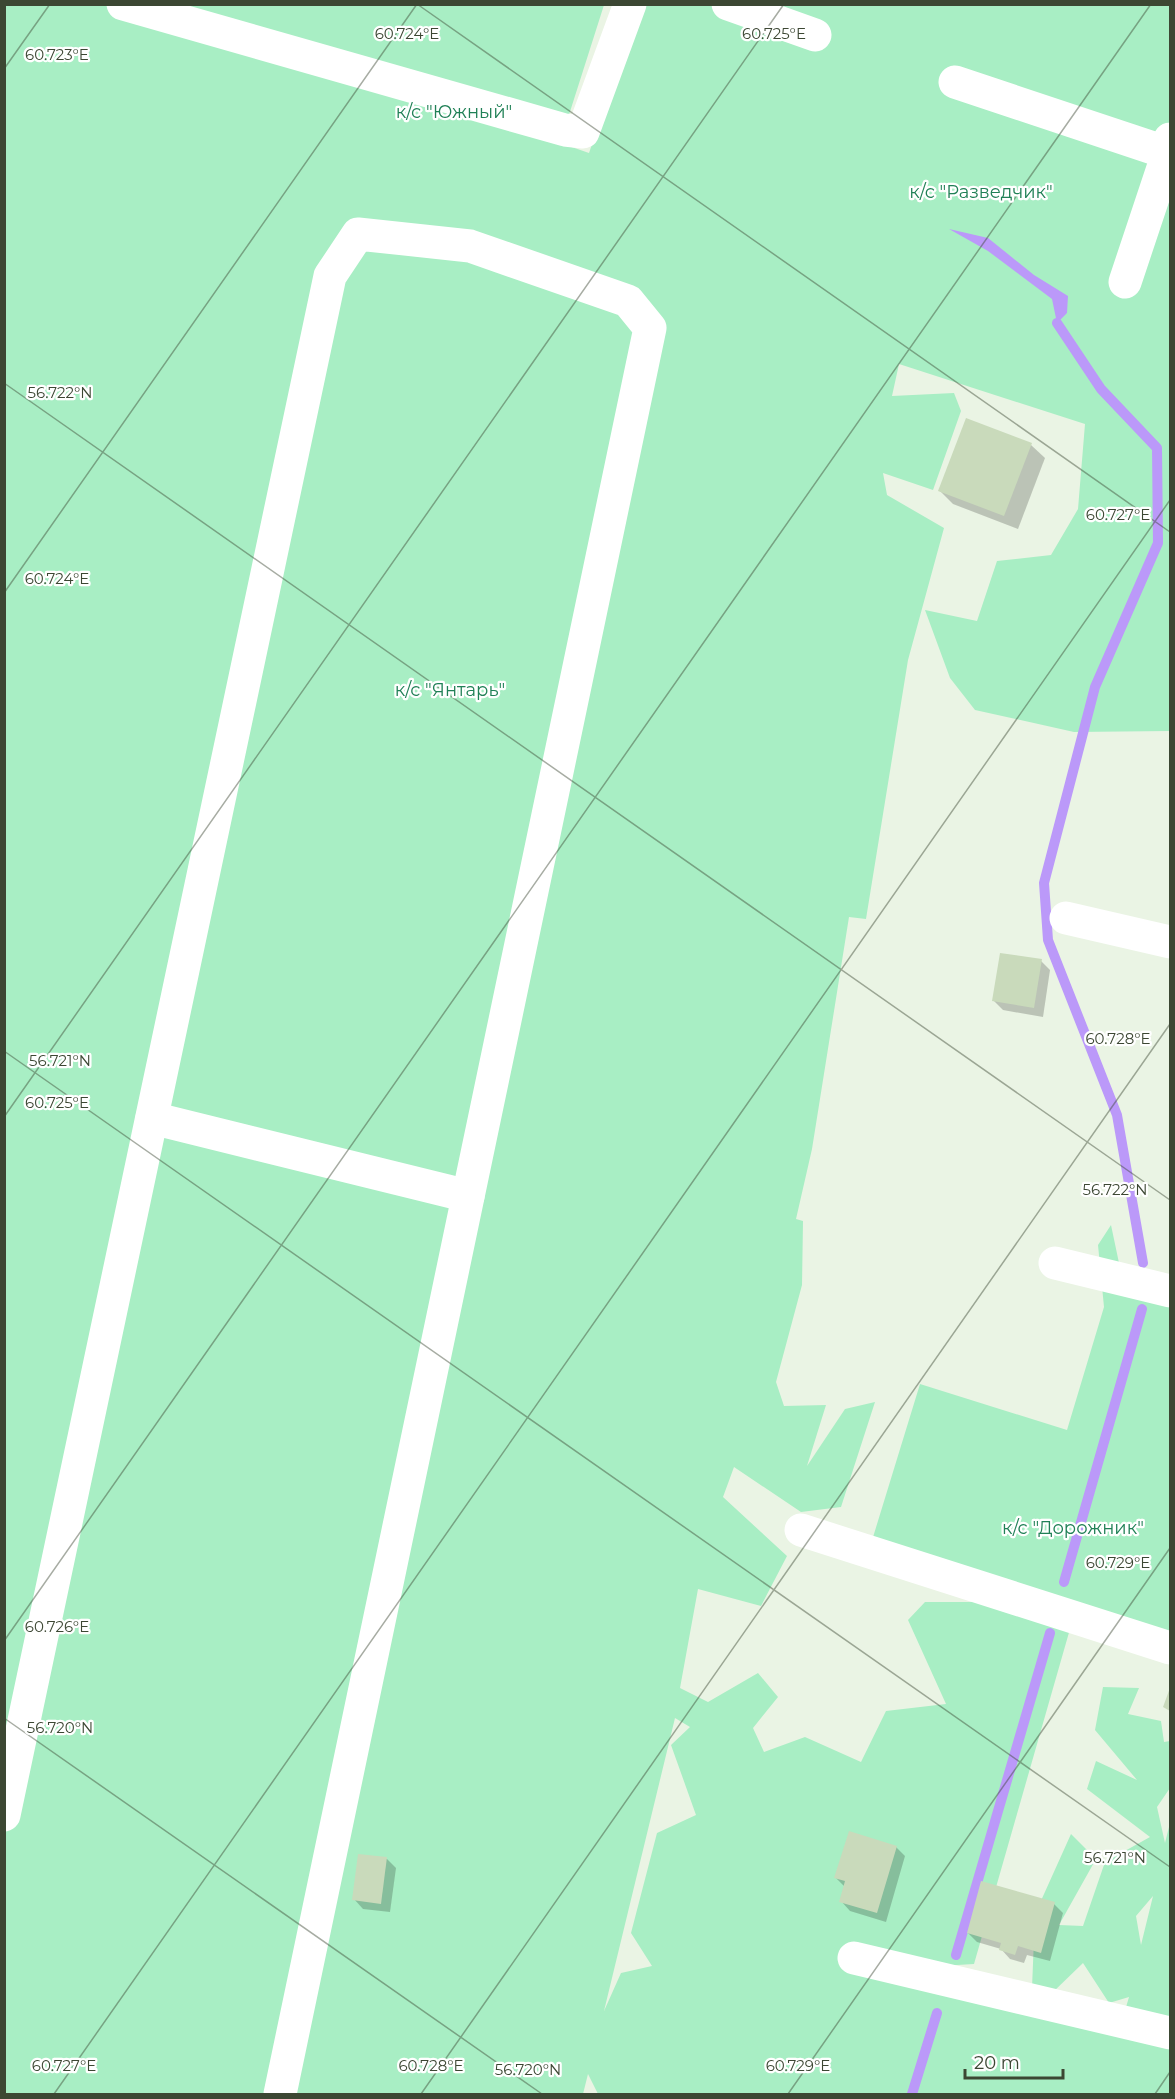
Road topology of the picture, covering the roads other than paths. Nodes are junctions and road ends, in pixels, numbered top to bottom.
1 (123, 4) edge
2 (630, 4) edge
3 (728, 4) edge
4 (815, 35) dead end
5 (955, 82) dead end
6 (1169, 146) edge
7 (1125, 282) dead end
8 (1066, 918) dead end
9 (1170, 942) edge
10 (152, 1118) junction
11 (468, 1196) junction
12 (1055, 1263) dead end
13 (1170, 1291) edge
14 (801, 1530) dead end
15 (1170, 1648) edge
16 (4, 1815) edge
17 (854, 1958) dead end
18 (1170, 2033) edge
19 (280, 2094) edge

1 - 2 lane
3 - 4 lane
5 - 6 lane
6 - 7 lane
8 - 9 lane
10 - 11 lane
10 - 11 lane
10 - 16 lane
11 - 19 lane
12 - 13 lane
14 - 15 lane
17 - 18 lane

